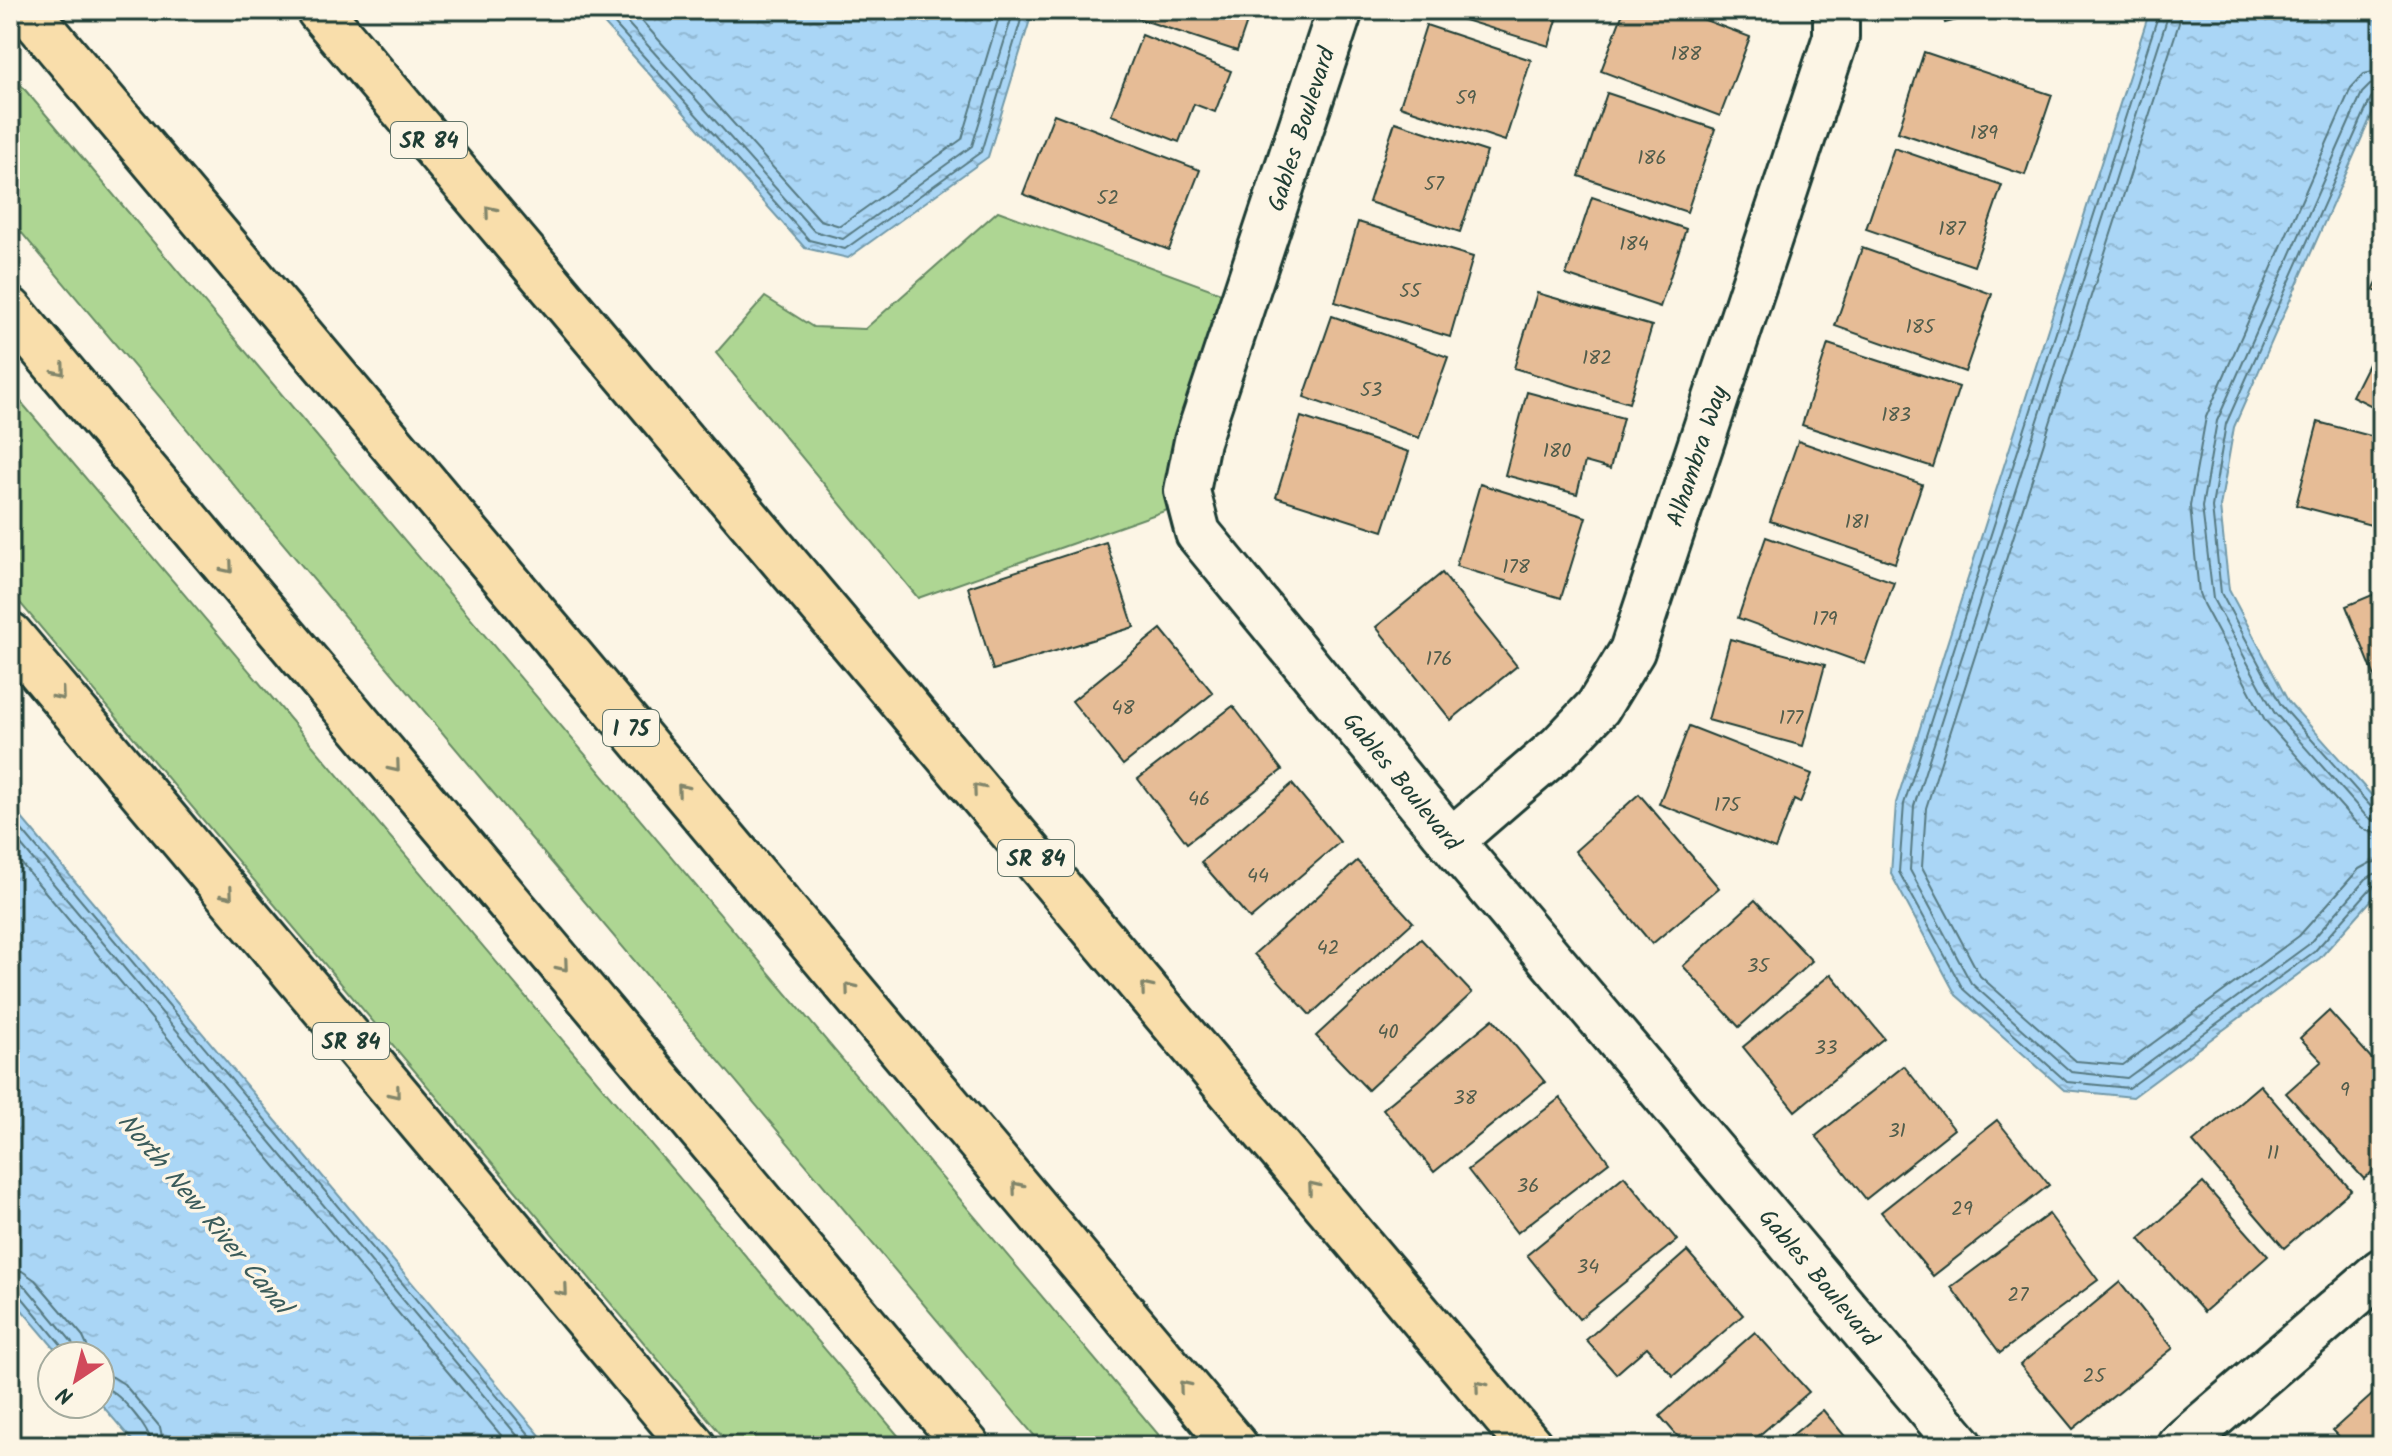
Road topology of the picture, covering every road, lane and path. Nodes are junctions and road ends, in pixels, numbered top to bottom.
1 (27, 10) edge
2 (319, 10) edge
3 (1340, 10) edge
4 (1836, 10) edge
5 (10, 310) edge
6 (10, 635) edge
7 (1451, 841) junction
8 (2382, 1271) edge
9 (693, 1446) edge
10 (967, 1446) edge
11 (1235, 1446) edge
12 (1530, 1446) edge
13 (1961, 1446) edge
14 (2179, 1446) edge

11 -> 1 main road, I 75
12 -> 2 main road, SR 84
3 - 7 street, Gables Boulevard
4 - 7 street, Alhambra Way
5 -> 10 main road
6 -> 9 main road, SR 84
7 - 13 street, Gables Boulevard
8 - 14 street

